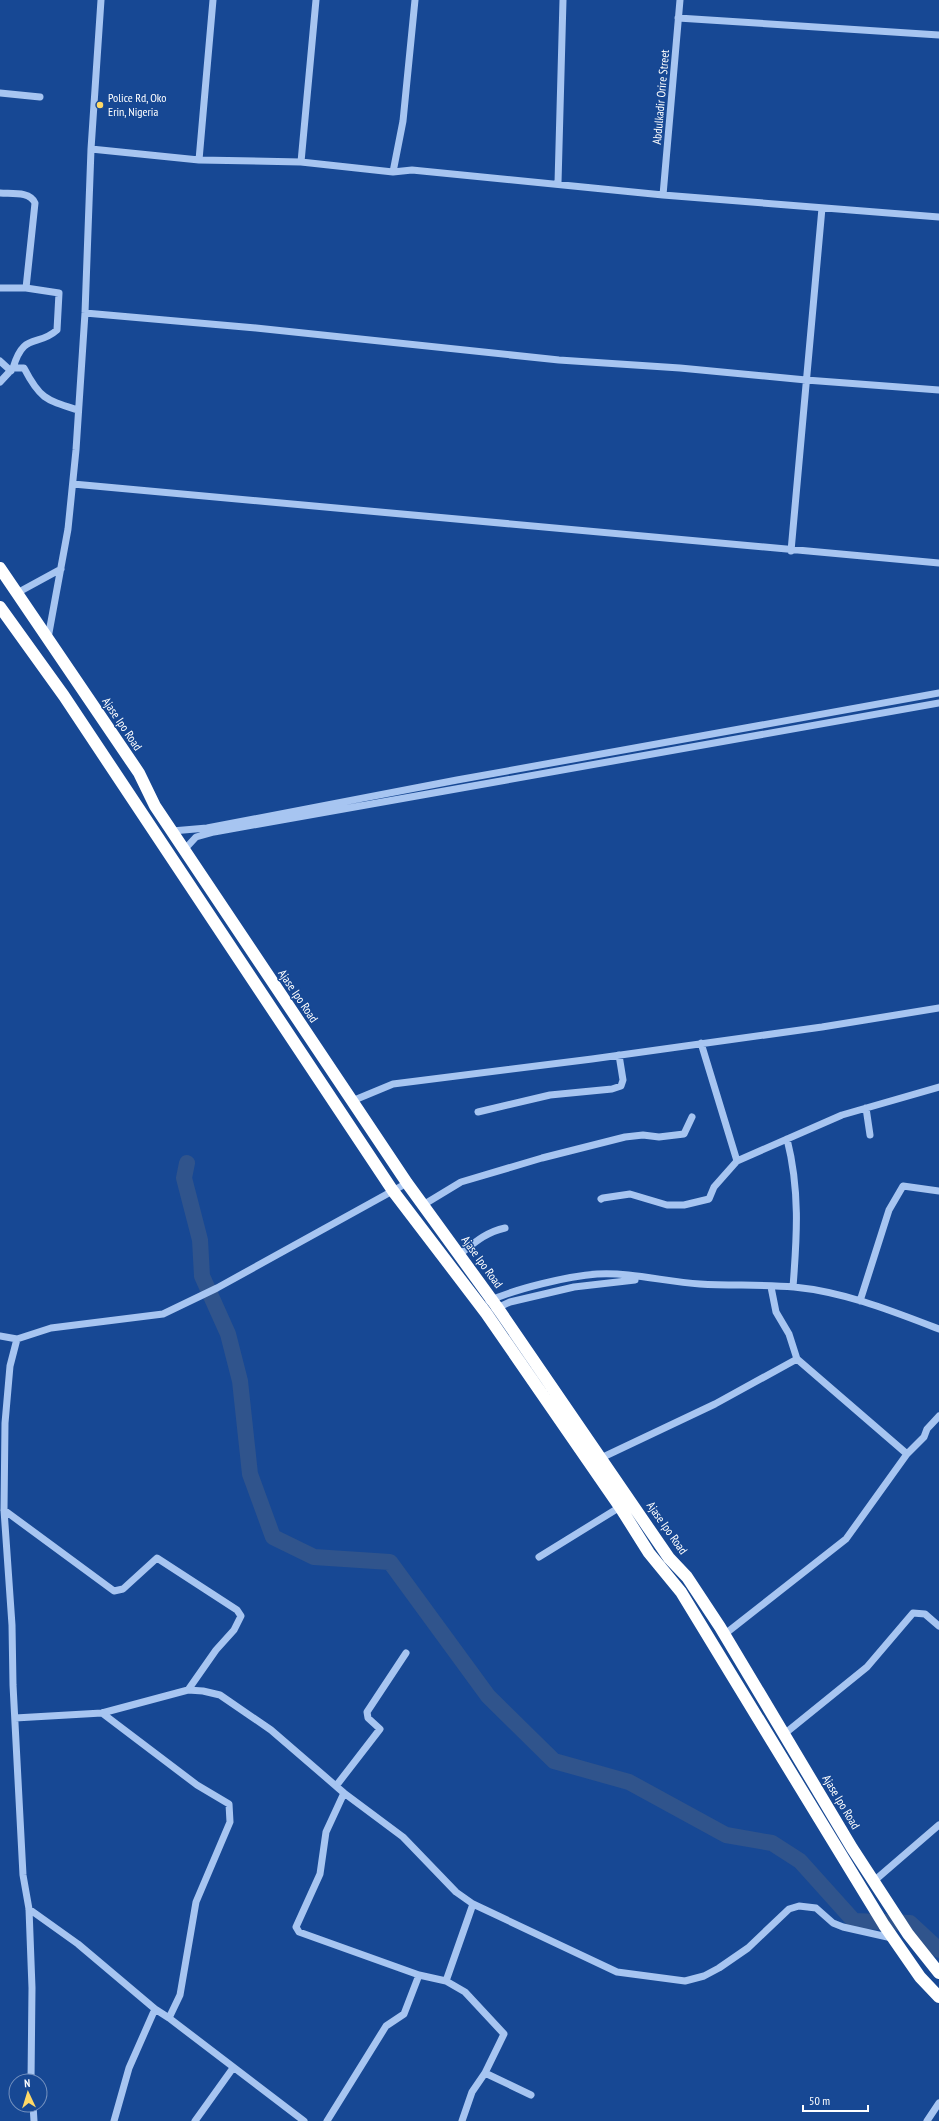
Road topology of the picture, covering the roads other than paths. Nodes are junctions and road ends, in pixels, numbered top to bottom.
1 (101, 0) edge
2 (213, 0) edge
3 (316, 0) edge
4 (415, 0) edge
5 (563, 0) edge
6 (680, 0) edge
7 (678, 18) junction
8 (939, 35) edge
9 (0, 93) edge
10 (40, 97) dead end
11 (91, 149) junction
12 (199, 160) junction
13 (301, 162) junction
14 (394, 172) junction
15 (558, 183) junction
16 (0, 193) edge
17 (663, 195) junction
18 (822, 208) junction
19 (939, 217) edge
20 (0, 288) edge
21 (26, 288) junction
22 (84, 313) junction
23 (0, 361) edge
24 (12, 369) junction
25 (806, 380) junction
26 (0, 382) edge
27 (939, 390) edge
28 (78, 410) junction
29 (73, 484) junction
30 (791, 550) junction
31 (939, 563) edge
32 (0, 568) edge
33 (61, 569) junction
34 (17, 593) junction
35 (0, 607) edge
36 (48, 638) junction
37 (939, 693) edge
38 (939, 703) edge
39 (172, 830) junction
40 (184, 850) junction
41 (939, 1008) edge
42 (701, 1043) junction
43 (619, 1056) junction
44 (939, 1087) edge
45 (352, 1101) junction
46 (866, 1108) junction
47 (478, 1112) dead end
48 (692, 1117) dead end
49 (870, 1135) dead end
50 (787, 1140) junction
51 (737, 1161) junction
52 (407, 1183) junction
53 (939, 1190) edge
54 (393, 1192) junction
55 (601, 1199) dead end
56 (423, 1205) junction
57 (505, 1228) dead end
58 (459, 1255) junction
59 (771, 1287) junction
60 (793, 1287) junction
61 (860, 1301) junction
62 (494, 1304) junction
63 (483, 1309) junction
64 (939, 1329) edge
65 (0, 1336) edge
66 (17, 1339) junction
67 (797, 1359) junction
68 (939, 1416) edge
69 (907, 1454) junction
70 (601, 1458) junction
71 (620, 1507) junction
72 (4, 1510) junction
73 (539, 1557) dead end
74 (939, 1626) edge
75 (724, 1634) junction
76 (406, 1653) dead end
77 (188, 1690) junction
78 (763, 1699) junction
79 (750, 1706) junction
80 (102, 1713) junction
81 (15, 1718) junction
82 (784, 1735) junction
83 (336, 1786) junction
84 (344, 1793) junction
85 (939, 1825) edge
86 (874, 1881) junction
87 (473, 1904) junction
88 (29, 1909) junction
89 (892, 1938) junction
90 (939, 1974) edge
91 (419, 1975) junction
92 (446, 1981) junction
93 (939, 1998) edge
94 (154, 2009) junction
95 (169, 2018) junction
96 (233, 2068) junction
97 (31, 2073) edge
98 (485, 2073) junction
99 (531, 2095) dead end
100 (939, 2103) edge
101 (114, 2121) edge
102 (195, 2121) edge
103 (304, 2121) edge
104 (327, 2121) edge
105 (462, 2121) edge
106 (927, 2121) edge

1 - 11 street
2 - 12 street
3 - 13 street
4 - 14 street
5 - 15 street
6 - 7 street, Abdulkadir Orire Street
7 - 8 street
7 - 17 street, Abdulkadir Orire Street
9 - 10 street
11 - 12 street
11 - 22 street
12 - 13 street
13 - 14 street
14 - 15 street
15 - 17 street
16 - 21 street
17 - 18 street
18 - 19 street
18 - 25 street
20 - 21 street
21 - 24 street
22 - 25 street
22 - 28 street
23 - 24 street
24 - 26 street
24 - 28 street
25 - 27 street
25 - 30 street
28 - 29 street
29 - 30 street
29 - 33 street
30 - 31 street
32 - 34 highway, Ajase Ipo Road
33 - 34 street
33 - 36 street
34 - 36 highway, Ajase Ipo Road
35 - 54 highway
36 - 39 highway, Ajase Ipo Road
37 - 39 street
38 - 40 street
39 - 40 highway, Ajase Ipo Road
40 - 45 highway, Ajase Ipo Road
41 - 42 street
42 - 43 street
42 - 51 street
43 - 45 street
43 - 47 street
44 - 46 street
45 - 52 highway, Ajase Ipo Road
46 - 49 street
46 - 50 street
48 - 56 street
50 - 51 street
50 - 60 street
51 - 55 street
52 - 54 street
52 - 56 highway, Ajase Ipo Road
53 - 61 street
54 - 63 highway
54 - 66 street
56 - 58 highway, Ajase Ipo Road
57 - 58 street
58 - 62 highway, Ajase Ipo Road
59 - 60 street
59 - 62 street
59 - 67 street
60 - 61 street
61 - 64 street
62 - 63 street
62 - 70 highway, Ajase Ipo Road
63 - 71 highway
65 - 66 street
66 - 72 street
67 - 69 street
67 - 70 street
68 - 69 street
69 - 75 street
70 - 75 highway, Ajase Ipo Road
71 - 73 street
71 - 79 highway
72 - 77 street
72 - 81 street
74 - 82 street
75 - 78 highway, Ajase Ipo Road
76 - 83 street
77 - 80 street
77 - 83 street
78 - 79 highway
78 - 82 highway, Ajase Ipo Road
79 - 89 highway
80 - 81 street
80 - 95 street
81 - 88 street
82 - 86 highway, Ajase Ipo Road
83 - 84 street
84 - 87 street
84 - 91 street
85 - 86 street
86 - 90 highway, Ajase Ipo Road
87 - 89 street
87 - 92 street
88 - 94 street
88 - 97 street
89 - 93 highway
91 - 92 street
91 - 104 street
92 - 98 street
94 - 95 street
94 - 101 street
95 - 96 street
96 - 102 street
96 - 103 street
98 - 99 street
98 - 105 street
100 - 106 street

